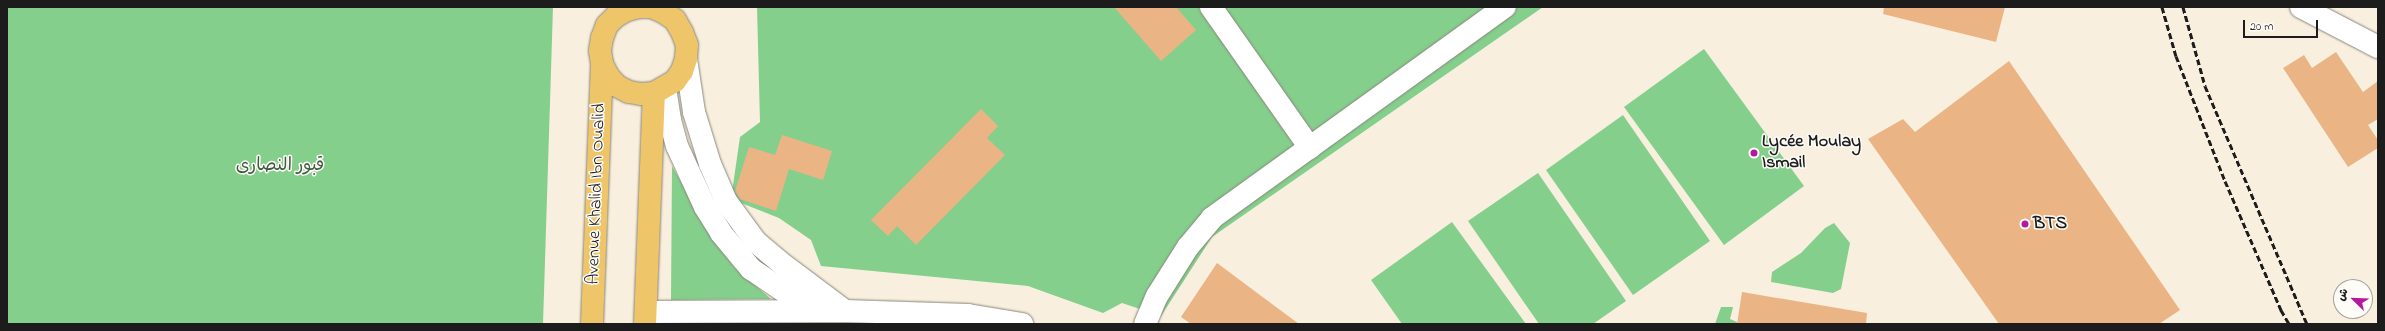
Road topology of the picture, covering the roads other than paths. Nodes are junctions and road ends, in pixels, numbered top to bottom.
1 (640, 7) edge
2 (1211, 7) edge
3 (1504, 7) edge
4 (2301, 7) edge
5 (663, 9) edge
6 (608, 16) edge
7 (2378, 47) edge
8 (686, 59) junction
9 (602, 64) junction
10 (660, 90) junction
11 (1310, 148) junction
12 (820, 311) junction
13 (845, 317) edge
14 (646, 318) edge
15 (592, 324) edge
16 (1022, 324) edge
17 (1145, 324) edge

1 - 5 main road
1 - 6 main road
2 - 11 street
3 - 11 street
4 - 7 street
5 - 8 main road
6 - 9 main road
8 - 10 main road
8 - 13 street
9 - 10 main road
9 - 15 main road, Avenue Khalid Ibn Oualid
10 - 12 street
10 - 14 main road
11 - 17 street
12 - 13 street
12 - 14 street
13 - 16 street

